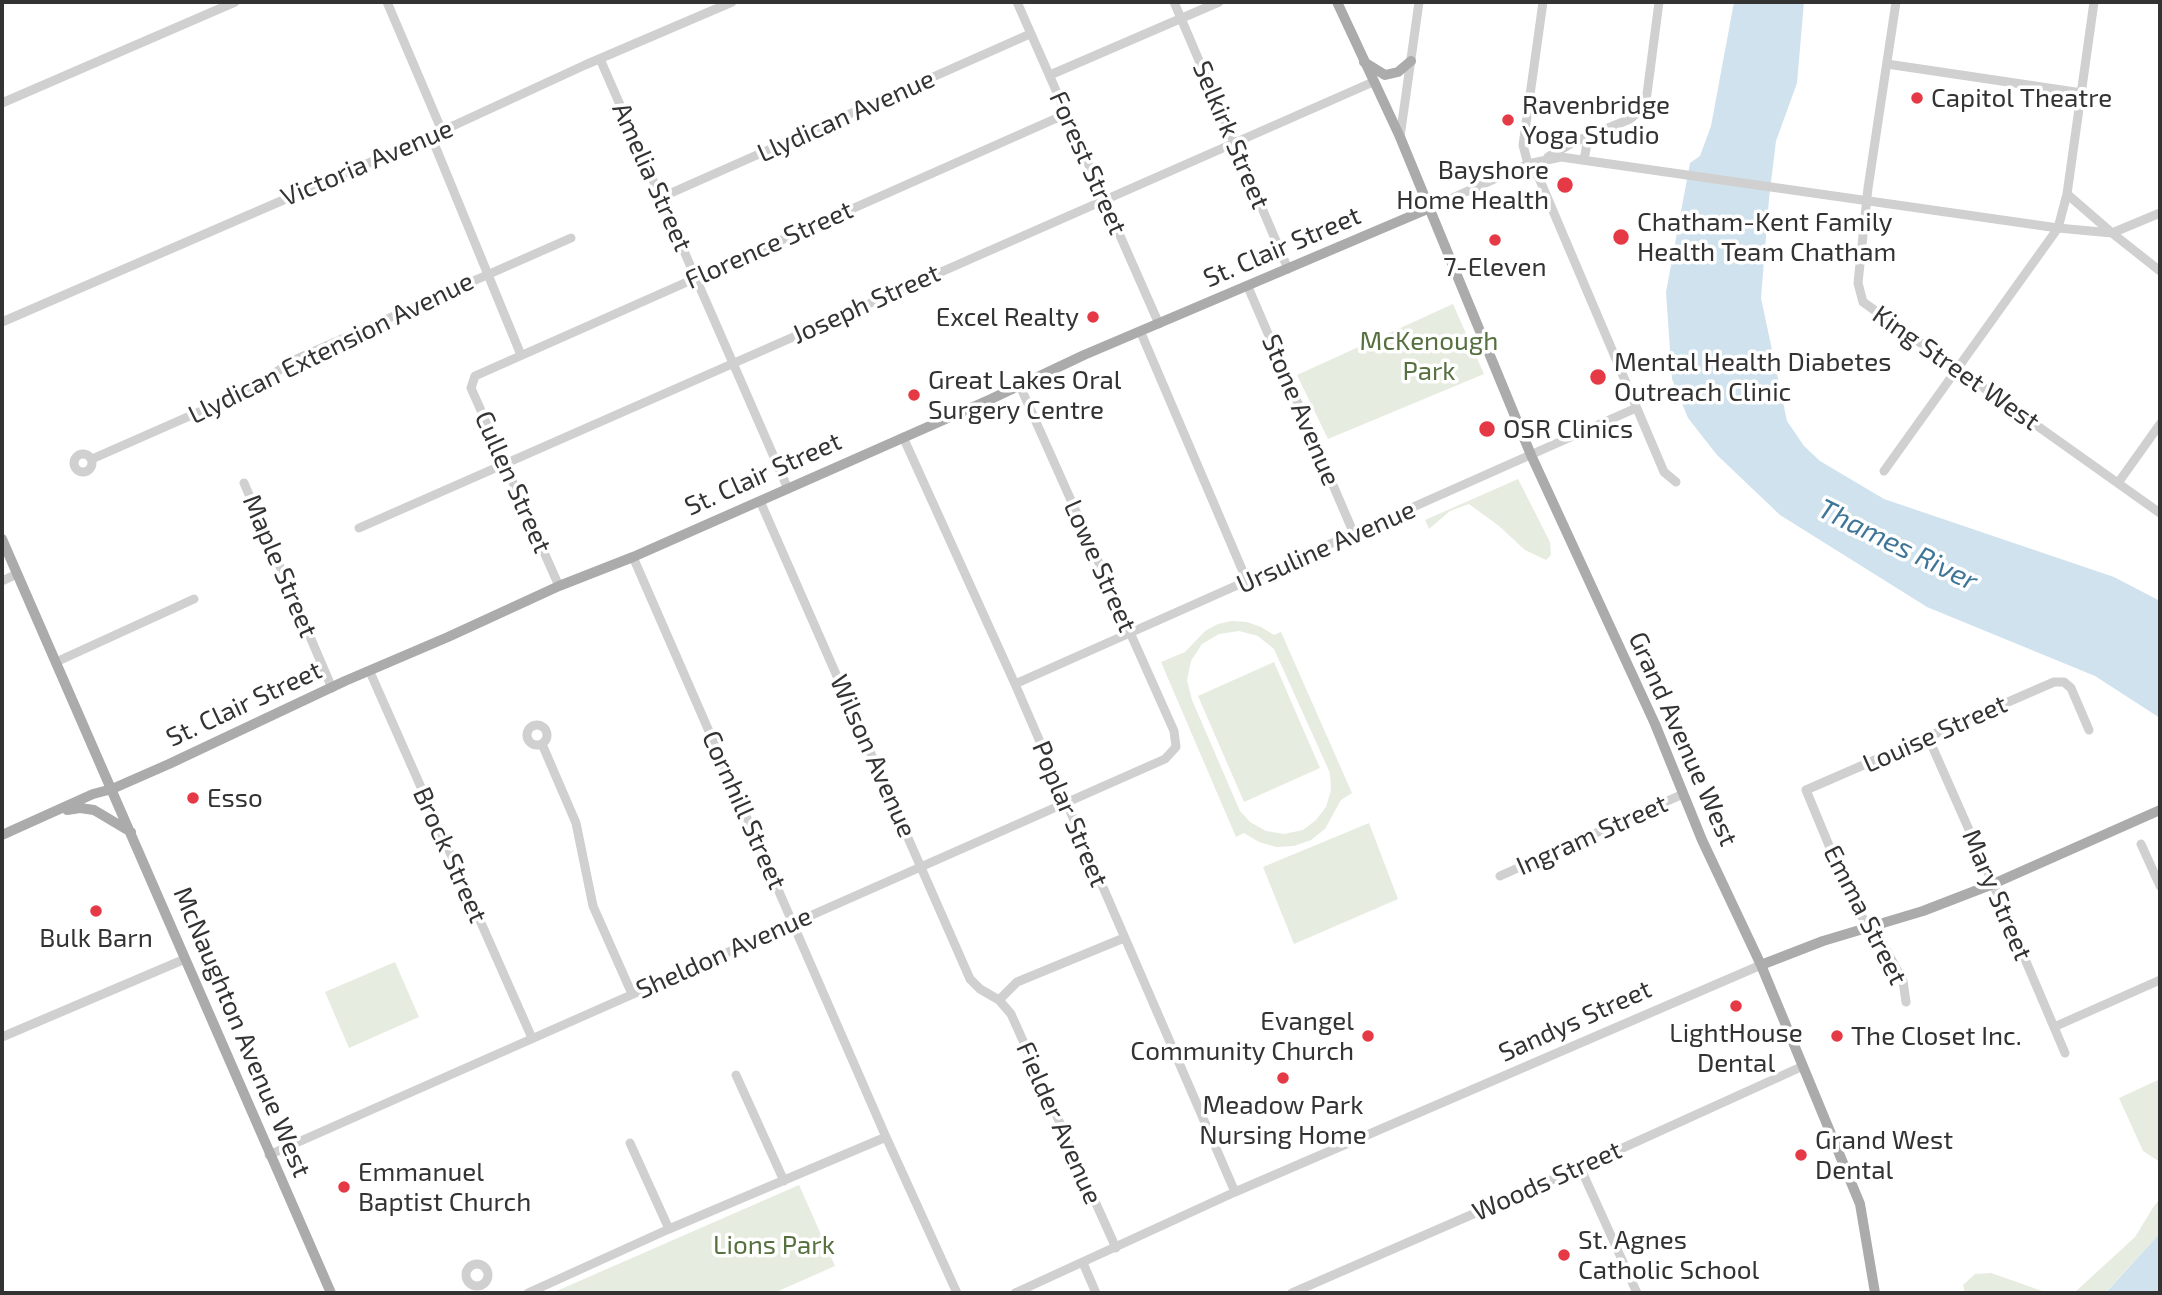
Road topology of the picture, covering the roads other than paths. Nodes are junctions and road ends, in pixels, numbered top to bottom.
1 (235, 2) edge
2 (387, 2) edge
3 (732, 2) edge
4 (1017, 2) edge
5 (1174, 2) edge
6 (1219, 2) edge
7 (1337, 2) edge
8 (1419, 2) edge
9 (1543, 2) edge
10 (1659, 2) edge
11 (1896, 2) edge
12 (2094, 2) edge
13 (1181, 19) junction
14 (1030, 34) junction
15 (600, 59) junction
16 (1411, 61) junction
17 (1364, 62) junction
18 (1887, 64) junction
19 (1050, 75) junction
20 (1373, 82) junction
21 (2082, 93) junction
22 (2, 103) edge
23 (1066, 114) junction
24 (442, 131) junction
25 (1592, 134) junction
26 (431, 136) junction
27 (1400, 136) junction
28 (1235, 143) junction
29 (1544, 160) junction
30 (1584, 160) junction
31 (1528, 164) junction
32 (2067, 194) junction
33 (662, 197) junction
34 (1104, 199) junction
35 (1868, 201) junction
36 (1430, 208) junction
37 (2160, 213) edge
38 (2058, 228) junction
39 (2112, 233) junction
40 (571, 238) dead end
41 (1288, 269) junction
42 (2160, 271) edge
43 (488, 273) junction
44 (697, 278) junction
45 (1248, 287) junction
46 (2, 322) edge
47 (1159, 324) junction
48 (1141, 333) junction
49 (521, 355) junction
50 (732, 362) junction
51 (1957, 369) junction
52 (474, 378) joint
53 (1020, 386) junction
54 (1636, 408) junction
55 (2160, 424) edge
56 (903, 437) junction
57 (1531, 455) junction
58 (92, 460) dead end
59 (504, 463) junction
60 (1884, 471) dead end
61 (1676, 482) dead end
62 (244, 483) dead end
63 (2118, 483) junction
64 (788, 489) junction
65 (760, 501) junction
66 (2160, 513) edge
67 (359, 528) dead end
68 (1354, 534) junction
69 (2, 539) edge
70 (632, 557) junction
71 (18, 574) junction
72 (2, 581) edge
73 (1247, 581) junction
74 (559, 586) junction
75 (194, 600) dead end
76 (1131, 634) junction
77 (57, 662) junction
78 (370, 672) junction
79 (1015, 684) junction
80 (332, 688) junction
81 (2089, 730) dead end
82 (1928, 737) junction
83 (542, 744) dead end
84 (1176, 747) joint
85 (112, 789) junction
86 (1805, 790) joint
87 (1683, 794) junction
88 (1065, 803) junction
89 (2160, 810) edge
90 (51, 813) junction
91 (131, 832) junction
92 (2, 835) edge
93 (2141, 844) dead end
94 (922, 867) junction
95 (1500, 876) dead end
96 (1993, 884) junction
97 (2160, 886) edge
98 (794, 923) junction
99 (1870, 928) junction
100 (1124, 938) junction
101 (185, 959) junction
102 (1761, 965) junction
103 (2160, 981) edge
104 (632, 994) junction
105 (999, 1000) junction
106 (1906, 1002) dead end
107 (2054, 1027) junction
108 (2, 1037) edge
109 (532, 1038) junction
110 (2065, 1054) dead end
111 (1801, 1067) junction
112 (736, 1075) dead end
113 (886, 1137) junction
114 (630, 1143) dead end
115 (269, 1155) junction
116 (1580, 1167) junction
117 (784, 1181) junction
118 (1235, 1192) junction
119 (669, 1229) junction
120 (1116, 1248) junction
121 (1083, 1263) junction
122 (331, 1293) edge
123 (528, 1293) edge
124 (957, 1293) edge
125 (1015, 1293) edge
126 (1096, 1293) edge
127 (1292, 1293) edge
128 (1637, 1293) edge
129 (1875, 1293) edge

1 - 22 street
2 - 24 street
3 - 15 street, Victoria Avenue
4 - 14 street, Forest Street
5 - 13 street, Selkirk Street
6 - 13 street
7 - 17 main road, Grand Avenue West
8 - 16 street
9 - 31 street
10 - 25 street
11 - 18 street, King Street West
12 - 21 street
13 - 19 street
13 - 28 street, Selkirk Street
14 - 19 street, Forest Street
14 - 33 street, Llydican Avenue
15 - 24 street, Victoria Avenue
15 - 33 street, Amelia Street
16 - 17 main road
16 - 27 street
17 - 20 main road, Grand Avenue West
18 - 21 street
18 - 35 street, King Street West
19 - 23 street, Forest Street
20 - 27 main road, Grand Avenue West
20 - 28 street, Joseph Street
21 - 32 street
23 - 34 street, Forest Street
23 - 44 street, Florence Street
24 - 26 street, Victoria Avenue
25 - 29 street
25 - 30 street
26 - 43 street
26 - 46 street, Victoria Avenue
27 - 36 main road, Grand Avenue West
28 - 34 street, Joseph Street
28 - 41 street, Selkirk Street
29 - 30 street
29 - 31 street, St. Clair Street
30 - 35 street
31 - 36 street, St. Clair Street
31 - 54 street
32 - 38 street
32 - 39 street
33 - 44 street, Amelia Street
34 - 47 street, Forest Street
34 - 50 street, Joseph Street
35 - 38 street
35 - 51 street, King Street West
36 - 41 main road, St. Clair Street
36 - 57 main road, Grand Avenue West
37 - 39 street
38 - 39 street
38 - 51 street
39 - 42 street
40 - 43 street, Llydican Extension Avenue
41 - 45 main road, St. Clair Street
43 - 49 street
43 - 58 street, Llydican Extension Avenue
44 - 49 street, Florence Street
44 - 50 street, Amelia Street
45 - 47 main road, St. Clair Street
45 - 68 street, Stone Avenue
47 - 48 main road, St. Clair Street
48 - 53 main road, St. Clair Street
48 - 73 street
49 - 52 street, Florence Street
50 - 59 street, Joseph Street
50 - 64 street, Amelia Street
51 - 60 street
51 - 63 street, King Street West
52 - 59 street, Cullen Street
53 - 56 main road, St. Clair Street
53 - 76 street, Lowe Street
54 - 57 street, Ursuline Avenue
54 - 61 street
55 - 63 street
56 - 64 main road, St. Clair Street
56 - 79 street, Poplar Street
57 - 68 street, Ursuline Avenue
57 - 87 main road, Grand Avenue West
59 - 67 street, Joseph Street
59 - 74 street, Cullen Street
62 - 80 street, Maple Street
63 - 66 street, King Street West
64 - 65 main road, St. Clair Street
65 - 70 main road, St. Clair Street
65 - 94 street, Wilson Avenue
68 - 73 street, Ursuline Avenue
69 - 71 main road, McNaughton Avenue West
70 - 74 main road, St. Clair Street
70 - 98 street, Cornhill Street
71 - 72 street
71 - 77 main road, McNaughton Avenue West
73 - 76 street, Ursuline Avenue
74 - 78 main road, St. Clair Street
75 - 77 street
76 - 79 street, Ursuline Avenue
76 - 84 street, Lowe Street
77 - 85 main road, McNaughton Avenue West
78 - 80 main road, St. Clair Street
78 - 109 street, Brock Street
79 - 88 street, Poplar Street
80 - 85 main road, St. Clair Street
81 - 82 street, Louise Street
82 - 86 street, Louise Street
82 - 96 street, Mary Street
83 - 104 street
84 - 88 street, Sheldon Avenue
85 - 90 main road, St. Clair Street
85 - 91 main road, McNaughton Avenue West
86 - 99 street, Emma Street
87 - 95 street, Ingram Street
87 - 102 main road, Grand Avenue West
88 - 94 street, Sheldon Avenue
88 - 100 street, Poplar Street
89 - 96 main road, Sandys Street
90 - 91 main road
90 - 92 main road, St. Clair Street
91 - 101 main road, McNaughton Avenue West
93 - 97 street
94 - 98 street, Sheldon Avenue
94 - 105 street, Wilson Avenue
96 - 99 main road, Sandys Street
96 - 107 street, Mary Street
98 - 104 street, Sheldon Avenue
98 - 113 street, Cornhill Street
99 - 102 main road, Sandys Street
99 - 106 street, Emma Street
100 - 105 street
100 - 118 street, Poplar Street
101 - 108 street
101 - 115 main road, McNaughton Avenue West
102 - 111 main road, Grand Avenue West
102 - 118 street, Sandys Street
103 - 107 street
104 - 109 street, Sheldon Avenue
105 - 120 street, Fielder Avenue
107 - 110 street, Mary Street
109 - 115 street, Sheldon Avenue
111 - 116 street, Woods Street
111 - 129 main road, Grand Avenue West
112 - 117 street
113 - 117 street
113 - 124 street, Cornhill Street
114 - 119 street
115 - 122 main road, McNaughton Avenue West
116 - 127 street, Woods Street
116 - 128 street
117 - 119 street
118 - 120 street, Sandys Street
119 - 123 street
120 - 121 street, Sandys Street
121 - 125 street, Sandys Street
121 - 126 street

